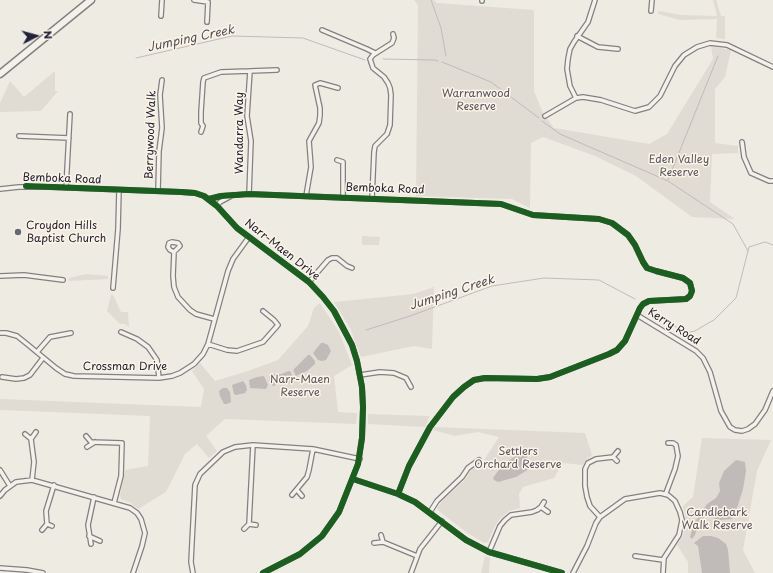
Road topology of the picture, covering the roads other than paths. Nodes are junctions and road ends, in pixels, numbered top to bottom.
1 (91, 0) edge
2 (162, 0) edge
3 (194, 0) edge
4 (595, 0) edge
5 (652, 0) edge
6 (651, 11) dead end
7 (161, 16) dead end
8 (207, 22) dead end
9 (322, 30) dead end
10 (393, 34) dead end
11 (577, 36) junction
12 (618, 49) dead end
13 (375, 53) junction
14 (773, 67) edge
15 (277, 70) dead end
16 (250, 71) junction
17 (0, 74) edge
18 (162, 80) dead end
19 (338, 88) dead end
20 (576, 98) junction
21 (70, 114) dead end
22 (545, 116) dead end
23 (200, 132) dead end
24 (19, 136) dead end
25 (69, 138) junction
26 (742, 142) dead end
27 (337, 160) dead end
28 (773, 181) edge
29 (0, 188) edge
30 (66, 188) junction
31 (120, 190) junction
32 (158, 191) junction
33 (234, 194) junction
34 (249, 194) junction
35 (306, 196) junction
36 (343, 198) junction
37 (372, 198) junction
38 (210, 199) junction
39 (217, 206) junction
40 (249, 238) junction
41 (174, 252) dead end
42 (352, 268) dead end
43 (0, 276) edge
44 (63, 280) dead end
45 (309, 282) junction
46 (113, 288) dead end
47 (263, 311) dead end
48 (637, 315) junction
49 (214, 319) junction
50 (121, 332) dead end
51 (0, 333) edge
52 (71, 333) dead end
53 (208, 344) junction
54 (37, 352) junction
55 (43, 358) junction
56 (360, 375) junction
57 (2, 377) dead end
58 (159, 378) junction
59 (411, 387) dead end
60 (773, 392) edge
61 (36, 432) dead end
62 (25, 434) dead end
63 (86, 436) dead end
64 (31, 440) junction
65 (96, 442) junction
66 (668, 442) dead end
67 (253, 445) junction
68 (87, 447) dead end
69 (313, 448) junction
70 (618, 451) dead end
71 (612, 457) junction
72 (360, 459) junction
73 (479, 460) dead end
74 (617, 462) dead end
75 (0, 470) edge
76 (353, 479) junction
77 (32, 480) junction
78 (54, 485) junction
79 (10, 486) junction
80 (297, 490) junction
81 (398, 494) junction
82 (666, 494) junction
83 (292, 495) dead end
84 (0, 496) edge
85 (302, 496) dead end
86 (94, 497) junction
87 (544, 502) dead end
88 (114, 503) junction
89 (541, 507) junction
90 (430, 512) junction
91 (548, 512) dead end
92 (600, 517) junction
93 (442, 521) junction
94 (48, 524) junction
95 (249, 524) junction
96 (256, 525) dead end
97 (52, 526) dead end
98 (244, 529) dead end
99 (42, 530) dead end
100 (381, 535) dead end
101 (89, 536) junction
102 (100, 541) dead end
103 (383, 542) junction
104 (374, 543) dead end
105 (91, 544) dead end
106 (489, 552) junction
107 (417, 556) junction
108 (635, 556) dead end
109 (663, 560) junction
110 (0, 568) edge
111 (13, 571) edge
112 (43, 573) edge
113 (132, 573) edge
114 (192, 573) edge
115 (263, 573) edge
116 (411, 573) edge
117 (562, 573) edge
118 (573, 573) edge
119 (663, 573) edge

1 - 17 main road
2 - 7 street
3 - 8 street
4 - 11 street
5 - 6 street
9 - 13 street
10 - 13 street
11 - 12 street
11 - 20 street
13 - 37 street
14 - 20 street
15 - 16 street
16 - 23 street
16 - 34 street, Wandarra Way
18 - 32 street, Berrywood Walk
19 - 35 street
20 - 22 street
21 - 25 street
24 - 25 street
25 - 30 street
26 - 28 street
27 - 36 street
29 - 30 street, Bemboka Road
30 - 31 street, Bemboka Road
31 - 32 street, Bemboka Road
31 - 46 street
32 - 38 street, Bemboka Road
33 - 34 street, Bemboka Road
33 - 38 street, Bemboka Road
33 - 39 street
34 - 35 street, Bemboka Road
35 - 36 street, Bemboka Road
36 - 37 street, Bemboka Road
37 - 48 street, Bemboka Road
38 - 39 street, Bemboka Road
39 - 40 street, Narr-Maen Drive
40 - 45 street, Narr-Maen Drive
40 - 49 street, Crossman Drive
41 - 49 street
42 - 45 street
43 - 44 street
45 - 56 street, Narr-Maen Drive
47 - 53 street
48 - 60 street, Kerry Road
48 - 81 street
49 - 53 street, Crossman Drive
50 - 58 street
51 - 54 street, Crossman Drive
52 - 54 street
53 - 58 street, Crossman Drive
54 - 55 street, Crossman Drive
55 - 57 street
55 - 58 street, Crossman Drive
56 - 59 street
56 - 72 street, Narr-Maen Drive
61 - 64 street
62 - 64 street
63 - 65 street
64 - 77 street
65 - 68 street
65 - 88 street
66 - 82 street
67 - 69 street
67 - 95 street
67 - 114 street
69 - 72 street
69 - 80 street
70 - 71 street
71 - 74 street
71 - 92 street
72 - 76 street, Narr-Maen Drive
73 - 90 street
75 - 79 street
76 - 81 street
76 - 115 street, Narr-Maen Drive
77 - 78 street
77 - 79 street
78 - 86 street
78 - 94 street
79 - 84 street
80 - 83 street
80 - 85 street
81 - 90 street
82 - 92 street
82 - 109 street
86 - 88 street
86 - 101 street
87 - 89 street
88 - 113 street
89 - 91 street
89 - 106 street
90 - 93 street
92 - 118 street
93 - 106 street
93 - 107 street
94 - 97 street
94 - 99 street
95 - 96 street
95 - 98 street
100 - 103 street
101 - 102 street
101 - 105 street
103 - 104 street
103 - 107 street
106 - 117 street
107 - 116 street
108 - 109 street
109 - 119 street
110 - 111 street
111 - 112 street

